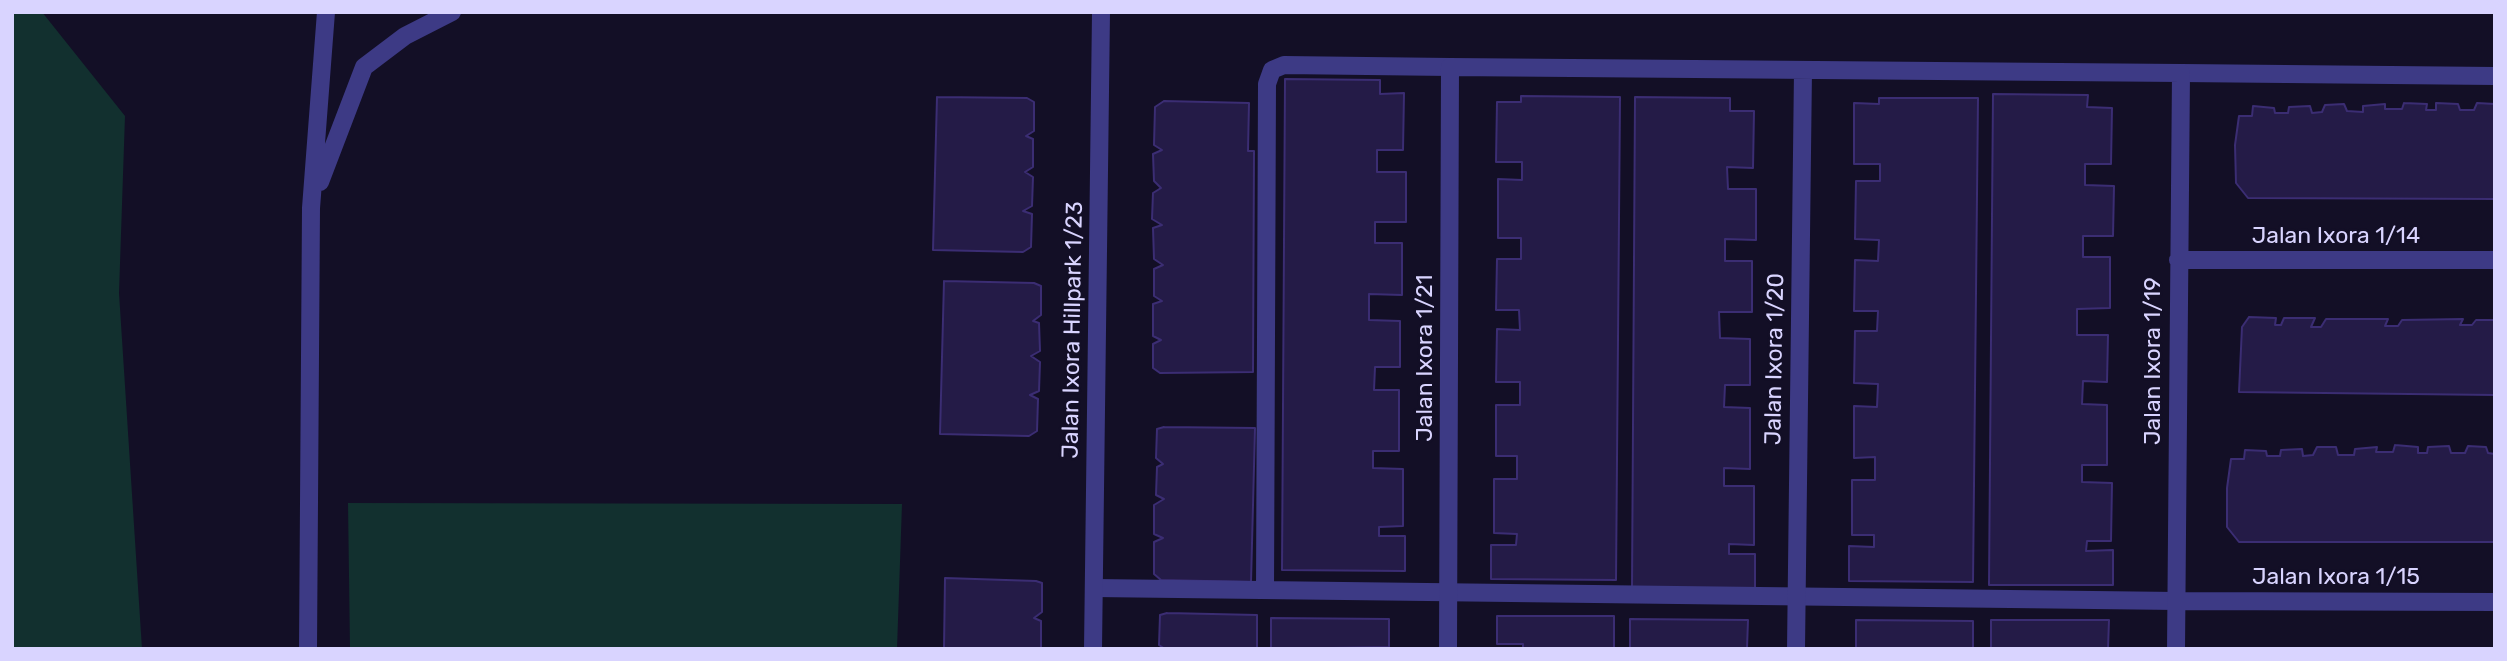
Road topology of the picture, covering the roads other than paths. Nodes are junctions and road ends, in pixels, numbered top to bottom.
1 (326, 12) edge
2 (452, 12) edge
3 (1101, 12) edge
4 (1450, 67) junction
5 (1803, 70) junction
6 (2181, 73) junction
7 (2495, 76) edge
8 (311, 208) junction
9 (2178, 260) junction
10 (2495, 260) edge
11 (1094, 588) junction
12 (1265, 590) junction
13 (1448, 592) junction
14 (1796, 597) junction
15 (2177, 601) junction
16 (2495, 602) edge
17 (308, 649) edge
18 (1093, 649) edge
19 (1448, 649) edge
20 (1796, 649) edge
21 (2176, 649) edge

1 - 8 street
2 - 8 street
3 - 11 street, Jalan Ixora Hillpark 1/23
4 - 5 street
4 - 12 street
4 - 13 street, Jalan Ixora 1/21
5 - 6 street
5 - 14 street, Jalan Ixora 1/20
6 - 7 street
6 - 9 street, Jalan Ixora 1/19
8 - 17 street
9 - 10 street, Jalan Ixora 1/14
9 - 15 street, Jalan Ixora 1/19
11 - 12 street, Jalan Ixora 1/15
11 - 18 street, Jalan Ixora Hillpark 1/23
12 - 13 street, Jalan Ixora 1/15
13 - 14 street, Jalan Ixora 1/15
13 - 19 street, Jalan Ixora 1/21
14 - 15 street, Jalan Ixora 1/15
14 - 20 street, Jalan Ixora 1/20
15 - 16 street, Jalan Ixora 1/15
15 - 21 street, Jalan Ixora 1/19

